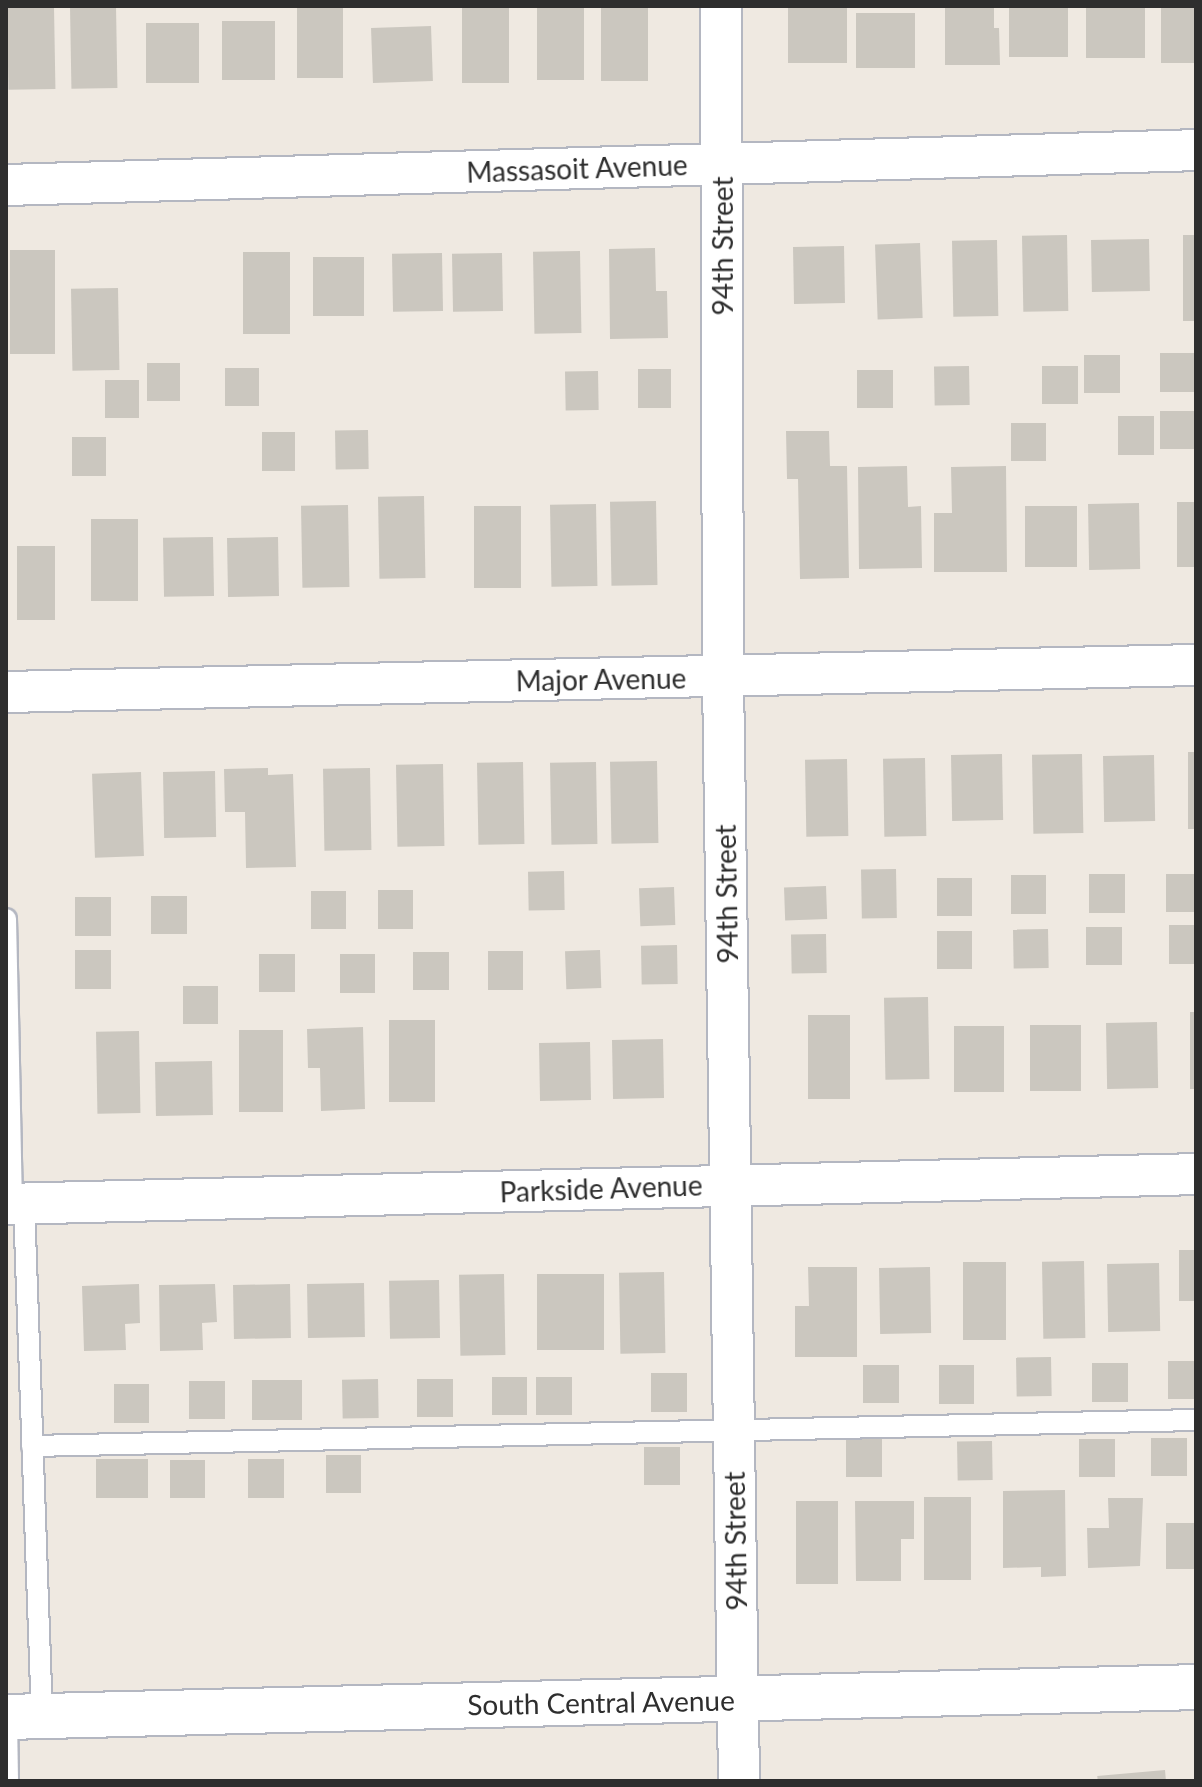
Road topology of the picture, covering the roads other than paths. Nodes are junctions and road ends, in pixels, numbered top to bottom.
1 (721, 6) edge
2 (1196, 150) edge
3 (722, 163) junction
4 (6, 185) edge
5 (1196, 665) edge
6 (723, 677) junction
7 (6, 692) edge
8 (6, 919) edge
9 (1196, 1174) edge
10 (731, 1185) junction
11 (14, 1204) edge
12 (1196, 1420) edge
13 (733, 1431) junction
14 (32, 1446) junction
15 (1196, 1687) edge
16 (737, 1698) junction
17 (18, 1717) edge
18 (8, 1781) edge
19 (739, 1781) edge

1 - 3 street, 94th Street
2 - 3 street, Massasoit Avenue
3 - 4 street, Massasoit Avenue
3 - 6 street, 94th Street
5 - 6 street, Major Avenue
6 - 7 street, Major Avenue
6 - 10 street, 94th Street
8 - 11 lane
9 - 10 street, Parkside Avenue
10 - 11 street, Parkside Avenue
10 - 13 street, 94th Street
11 - 14 lane
12 - 13 lane
13 - 14 lane
13 - 16 street, 94th Street
14 - 17 lane
15 - 16 street, South Central Avenue
16 - 17 street, South Central Avenue
16 - 19 street, 94th Street
17 - 18 lane

